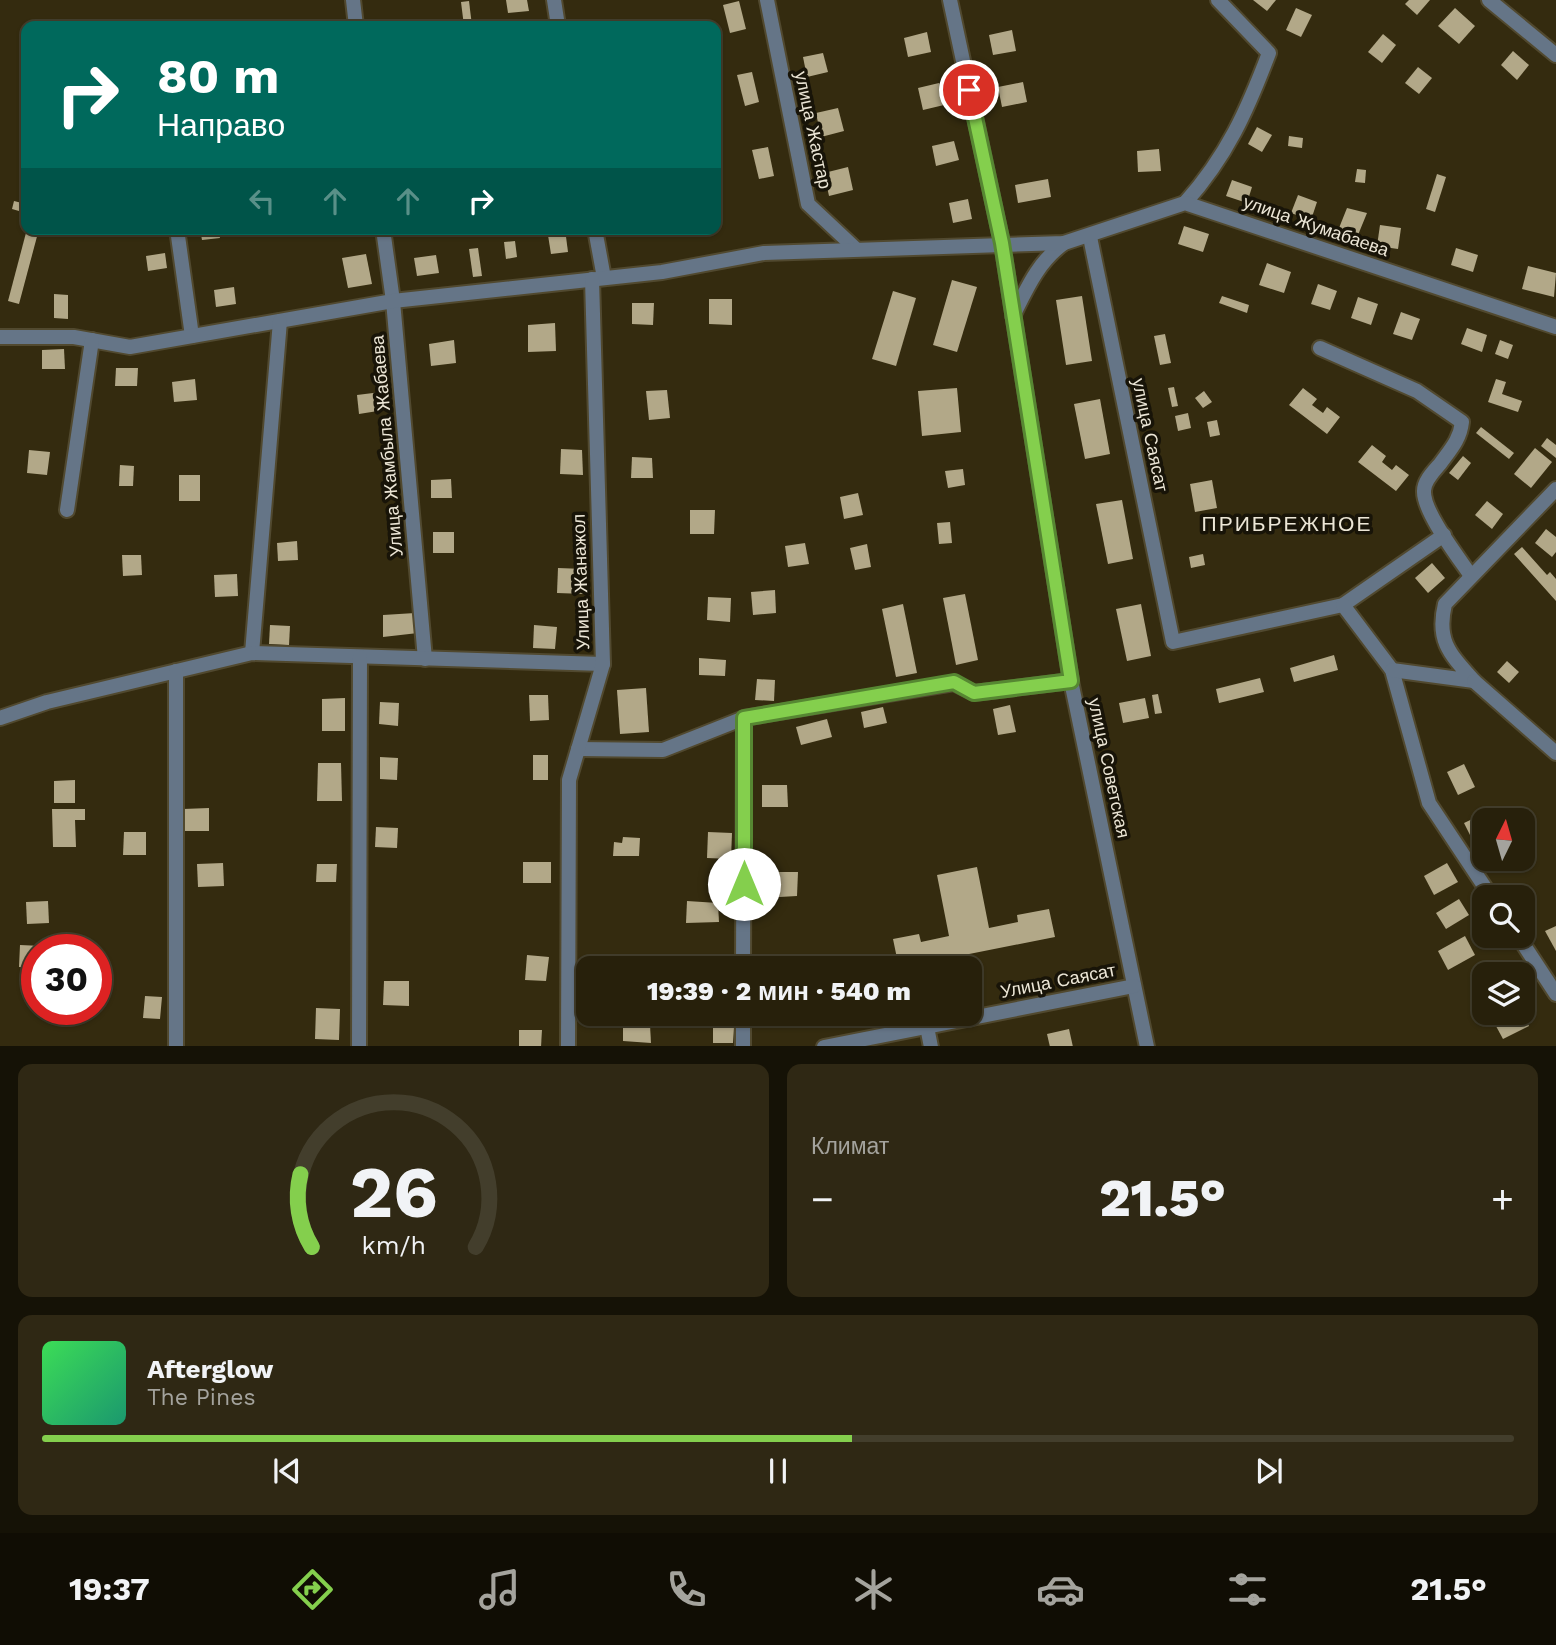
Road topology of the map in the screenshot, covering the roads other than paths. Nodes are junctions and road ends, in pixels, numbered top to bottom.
1 (353, 0) edge
2 (554, 0) edge
3 (767, 0) edge
4 (950, 0) edge
5 (1218, 0) edge
6 (1489, 0) edge
7 (355, 21) edge
8 (557, 21) edge
9 (1556, 55) edge
10 (1185, 203) junction
11 (178, 235) edge
12 (384, 235) edge
13 (596, 235) edge
14 (1090, 237) junction
15 (1002, 243) junction
16 (1064, 243) junction
17 (856, 249) junction
18 (598, 279) junction
19 (393, 301) junction
20 (1013, 316) junction
21 (280, 321) junction
22 (1556, 327) edge
23 (192, 336) junction
24 (0, 337) edge
25 (92, 341) junction
26 (1320, 348) dead end
27 (1556, 489) edge
28 (67, 510) dead end
29 (1444, 535) junction
30 (1471, 576) junction
31 (1343, 605) junction
32 (252, 653) junction
33 (360, 657) junction
34 (425, 659) junction
35 (603, 664) junction
36 (1392, 670) junction
37 (176, 671) junction
38 (1071, 681) junction
39 (1474, 681) junction
40 (0, 718) edge
41 (744, 718) junction
42 (578, 749) junction
43 (1556, 753) edge
44 (1483, 885) edge
45 (1526, 948) edge
46 (743, 956) edge
47 (1134, 986) junction
48 (1556, 994) edge
49 (743, 1026) edge
50 (927, 1027) junction
51 (176, 1046) edge
52 (359, 1046) edge
53 (568, 1046) edge
54 (743, 1046) edge
55 (824, 1046) edge
56 (931, 1046) edge
57 (1147, 1046) edge

1 - 7 street
2 - 8 street
3 - 17 street, улица Жастар
4 - 15 street, улица Советская
5 - 10 street
6 - 9 street
10 - 14 street
10 - 22 street, улица Жумабаева
11 - 23 street
12 - 19 street, Улица Жамбыла Жабаева
13 - 18 street, Улица Жанажол
14 - 16 street
14 - 31 street, улица Саясат
15 - 16 street
15 - 17 street
15 - 20 street, улица Советская
16 - 20 street
17 - 18 street
18 - 19 street
18 - 35 street, Улица Жанажол
19 - 21 street
19 - 34 street, Улица Жамбыла Жабаева
20 - 38 street, улица Советская
21 - 23 street
21 - 32 street
23 - 25 street
24 - 25 street
25 - 28 street
26 - 29 street
27 - 30 street
29 - 30 street
29 - 31 street
30 - 39 street
31 - 36 street
32 - 33 street
32 - 37 street
33 - 34 street
33 - 52 street
34 - 35 street
35 - 42 street, Улица Жанажол
36 - 39 street
36 - 44 street
37 - 40 street
37 - 51 street
38 - 41 street
38 - 47 street, улица Советская
39 - 43 street
41 - 42 street
41 - 46 street
42 - 53 street, Улица Жанажол
45 - 48 street
47 - 50 street, Улица Саясат
47 - 57 street, улица Советская
49 - 54 street
50 - 55 street, Улица Саясат
50 - 56 street

